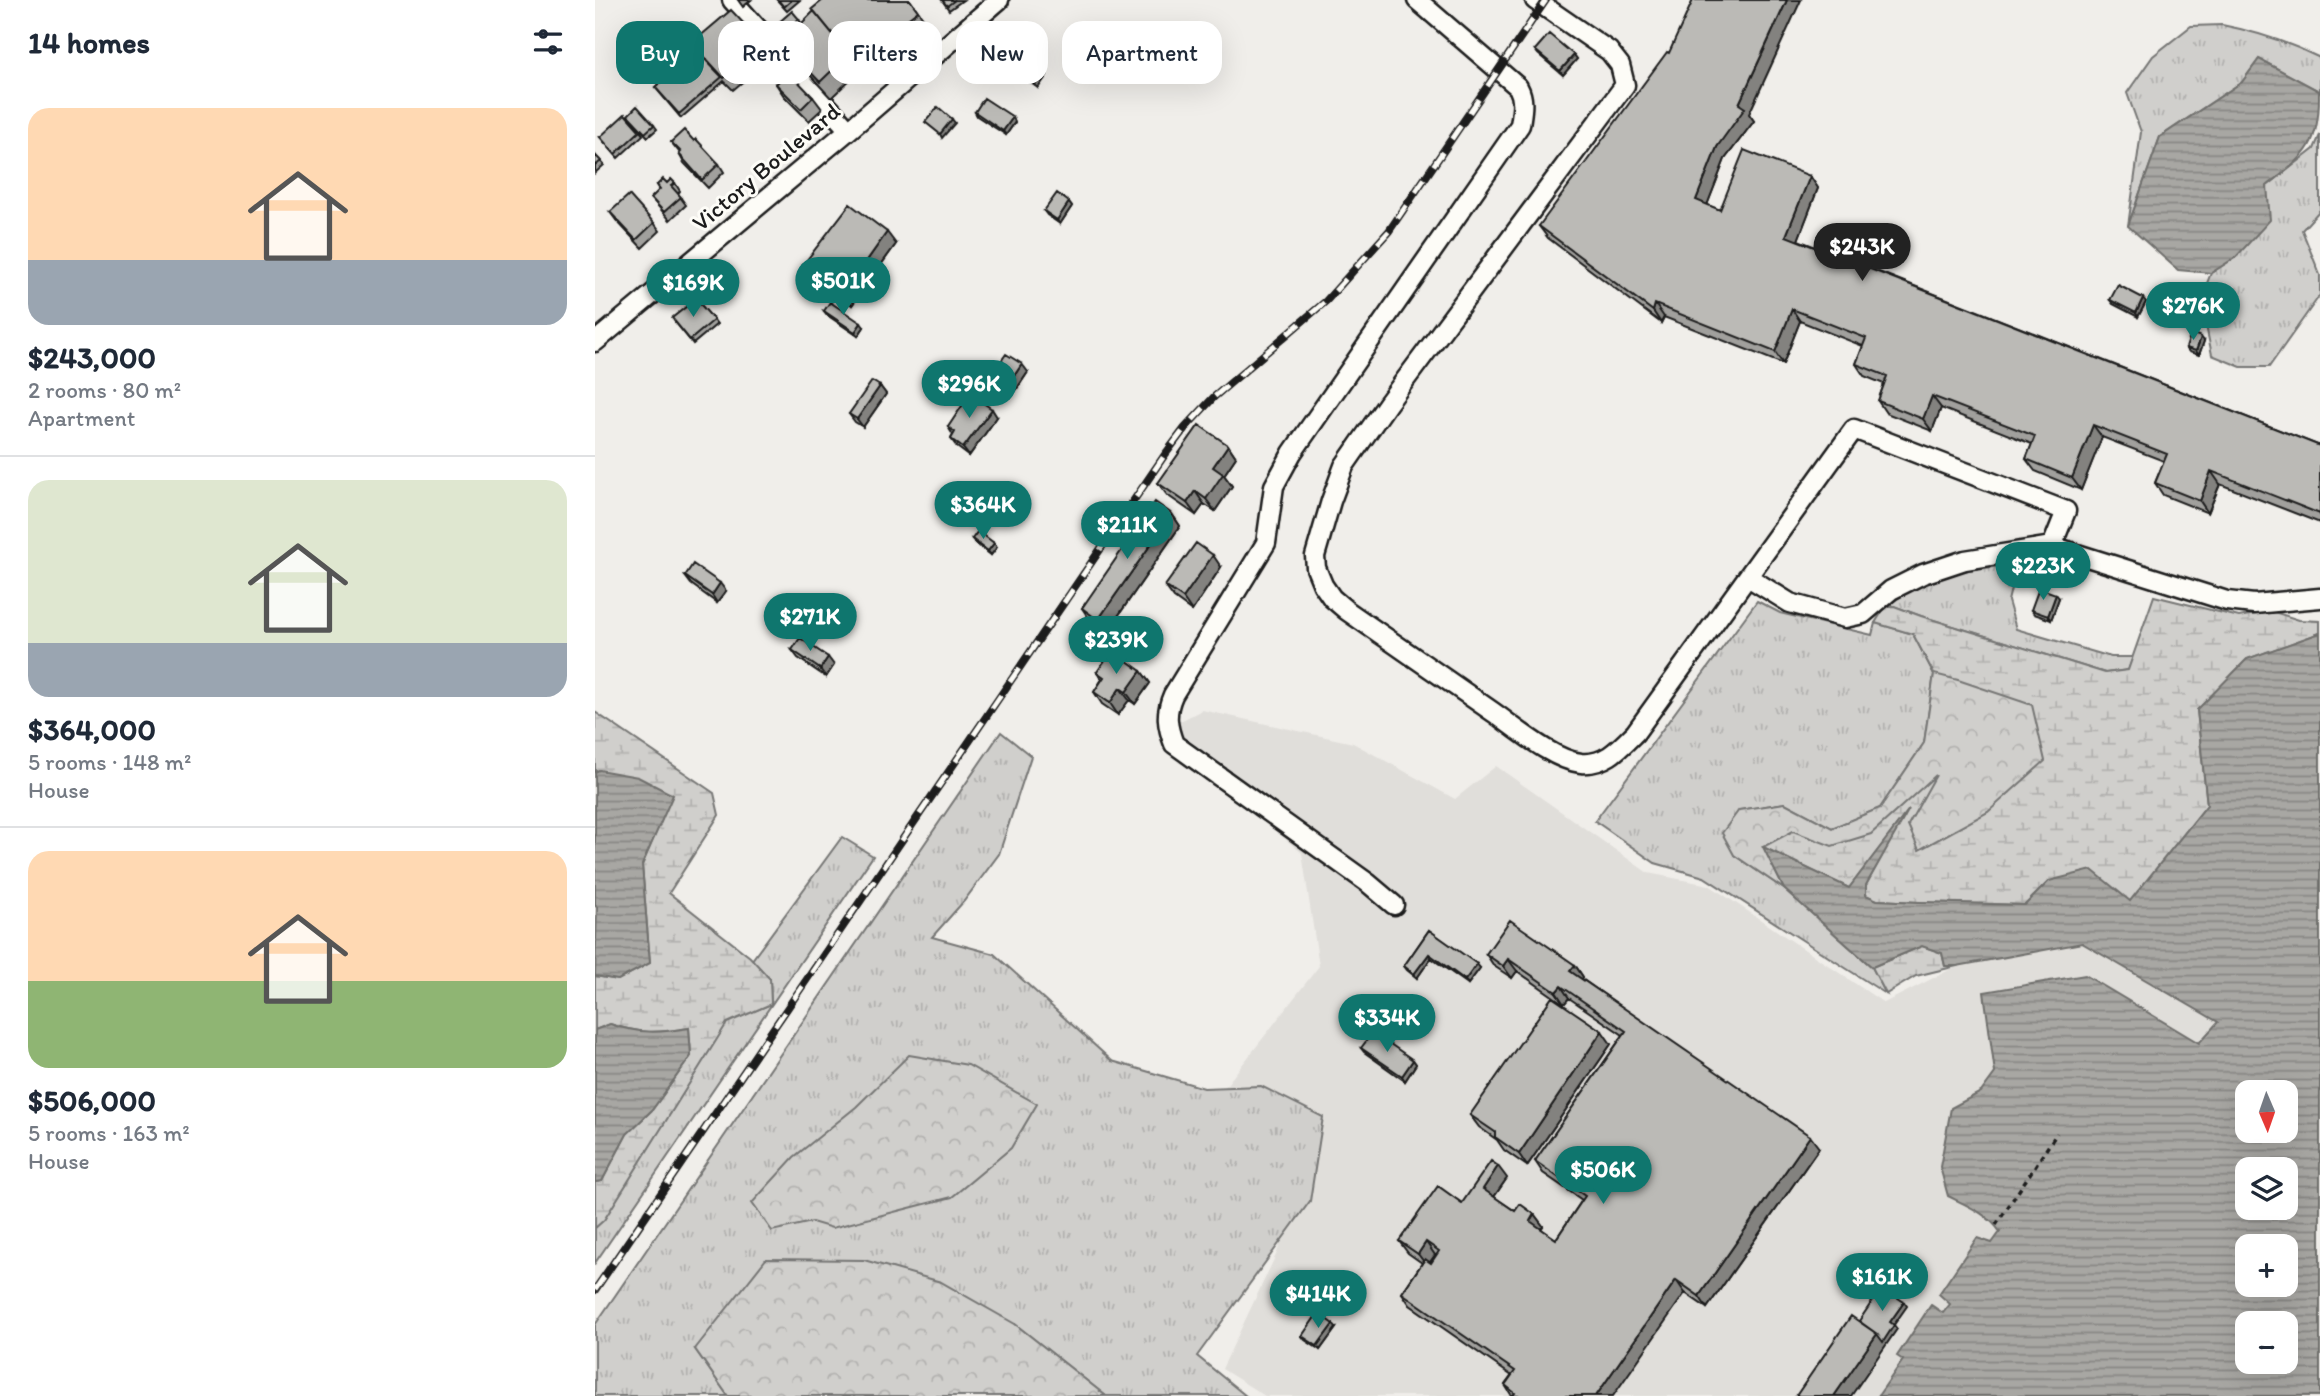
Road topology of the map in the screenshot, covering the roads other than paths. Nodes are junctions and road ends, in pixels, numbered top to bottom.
1 (732, 0) edge
2 (999, 0) edge
3 (1417, 0) edge
4 (1535, 0) edge
5 (849, 130) junction
6 (595, 342) edge
7 (2052, 546) junction
8 (1748, 578) junction
9 (2320, 598) edge
10 (1394, 905) dead end

1 - 5 street
2 - 5 street, Victory Boulevard
3 - 10 street
4 - 8 street
5 - 6 street, Victory Boulevard
7 - 8 street
7 - 8 street
7 - 9 street

